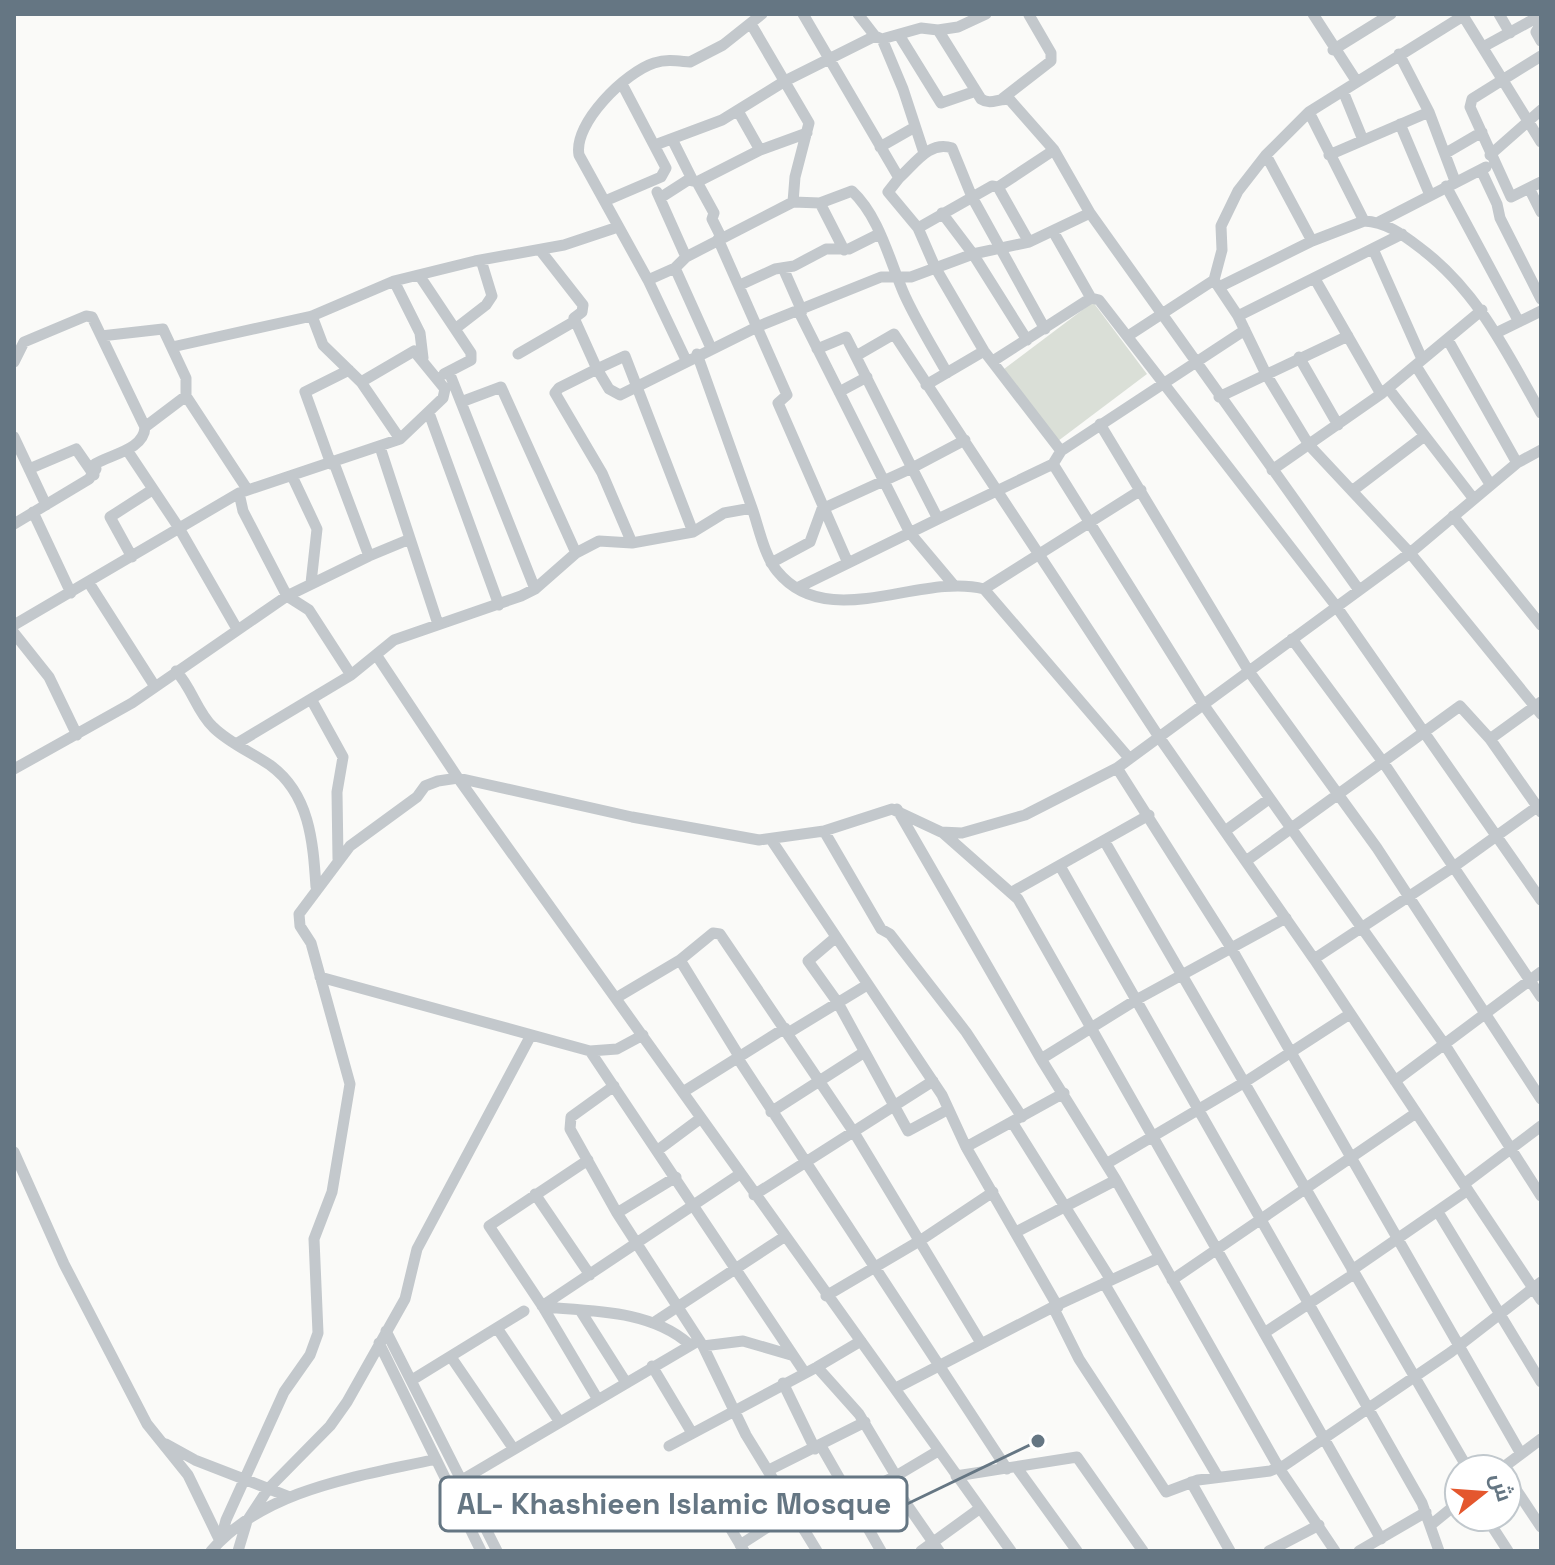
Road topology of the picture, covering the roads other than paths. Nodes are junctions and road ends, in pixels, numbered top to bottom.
1 (762, 14) edge
2 (803, 14) edge
3 (858, 14) edge
4 (986, 14) edge
5 (1029, 14) edge
6 (1313, 14) edge
7 (1391, 14) edge
8 (1499, 14) edge
9 (1463, 15) edge
10 (1539, 20) edge
11 (751, 24) junction
12 (938, 30) junction
13 (1510, 33) junction
14 (899, 35) junction
15 (879, 37) junction
16 (1541, 41) edge
17 (1483, 47) junction
18 (1333, 50) junction
19 (1399, 54) junction
20 (1541, 56) edge
21 (828, 58) junction
22 (1503, 79) junction
23 (785, 81) junction
24 (1357, 82) junction
25 (622, 84) junction
26 (976, 91) junction
27 (1343, 91) junction
28 (1003, 98) junction
29 (1541, 110) edge
30 (738, 111) junction
31 (1309, 112) junction
32 (1429, 112) junction
33 (1529, 123) junction
34 (1400, 124) junction
35 (915, 127) junction
36 (1482, 132) junction
37 (807, 133) junction
38 (672, 139) junction
39 (1363, 140) junction
40 (1541, 142) edge
41 (655, 145) junction
42 (880, 147) junction
43 (760, 150) junction
44 (1054, 150) junction
45 (924, 153) junction
46 (1446, 153) junction
47 (1266, 155) junction
48 (1329, 155) junction
49 (1492, 159) junction
50 (1481, 170) junction
51 (899, 178) junction
52 (695, 180) junction
53 (653, 181) junction
54 (1541, 182) edge
55 (1450, 184) junction
56 (998, 187) junction
57 (1529, 188) junction
58 (1430, 195) junction
59 (972, 197) junction
60 (1511, 197) junction
61 (660, 198) junction
62 (605, 201) junction
63 (793, 202) junction
64 (820, 203) junction
65 (1497, 204) junction
66 (1540, 209) edge
67 (942, 213) junction
68 (1090, 213) junction
69 (1364, 221) junction
70 (1379, 222) junction
71 (618, 227) junction
72 (918, 228) junction
73 (1054, 233) junction
74 (879, 234) junction
75 (1402, 234) junction
76 (720, 238) junction
77 (1312, 241) junction
78 (1029, 242) junction
79 (999, 249) junction
80 (1373, 249) junction
81 (540, 250) junction
82 (844, 250) junction
83 (973, 254) junction
84 (686, 257) junction
85 (481, 260) junction
86 (935, 267) junction
87 (1541, 267) edge
88 (675, 268) junction
89 (783, 268) junction
90 (1528, 271) junction
91 (419, 275) junction
92 (900, 276) junction
93 (1315, 279) junction
94 (648, 280) junction
95 (394, 281) junction
96 (1216, 284) junction
97 (740, 285) junction
98 (1091, 298) junction
99 (1541, 299) edge
100 (1482, 310) junction
101 (801, 311) junction
102 (1541, 311) edge
103 (1160, 312) junction
104 (312, 316) junction
105 (1238, 316) junction
106 (575, 321) junction
107 (1519, 322) junction
108 (759, 326) junction
109 (455, 329) junction
110 (1045, 329) junction
111 (1245, 330) junction
112 (1496, 333) junction
113 (101, 336) junction
114 (1128, 336) junction
115 (1348, 336) junction
116 (1027, 340) junction
117 (1448, 340) junction
118 (172, 347) junction
119 (711, 348) junction
120 (817, 349) junction
121 (984, 351) junction
122 (518, 354) dead end
123 (697, 354) junction
124 (856, 356) junction
125 (1299, 357) junction
126 (424, 359) junction
127 (686, 360) junction
128 (993, 361) junction
129 (14, 362) edge
130 (1194, 362) junction
131 (1419, 362) junction
132 (597, 369) junction
133 (349, 370) junction
134 (449, 372) junction
135 (947, 373) junction
136 (1266, 374) junction
137 (867, 377) junction
138 (437, 378) junction
139 (361, 382) junction
140 (1162, 384) junction
141 (926, 385) junction
142 (638, 388) junction
143 (1385, 391) junction
144 (839, 392) junction
145 (186, 396) junction
146 (1219, 397) junction
147 (461, 402) junction
148 (429, 413) junction
149 (1541, 413) edge
150 (1100, 424) junction
151 (1338, 425) junction
152 (145, 427) junction
153 (14, 437) edge
154 (1423, 437) junction
155 (400, 439) junction
156 (965, 440) junction
157 (1309, 445) junction
158 (380, 447) junction
159 (127, 450) junction
160 (1541, 450) edge
161 (1061, 451) junction
162 (332, 463) junction
163 (1517, 463) junction
164 (1053, 464) junction
165 (912, 468) junction
166 (29, 469) junction
167 (1272, 470) junction
168 (94, 475) junction
169 (292, 476) junction
170 (884, 478) junction
171 (1490, 484) junction
172 (152, 490) junction
173 (998, 490) junction
174 (1141, 490) junction
175 (243, 491) junction
176 (1352, 491) junction
177 (1473, 498) junction
178 (46, 505) junction
179 (752, 508) junction
180 (822, 509) junction
181 (33, 512) junction
182 (1453, 516) junction
183 (938, 519) junction
184 (14, 524) edge
185 (1089, 524) junction
186 (179, 528) junction
187 (693, 532) junction
188 (910, 533) junction
189 (410, 539) junction
190 (632, 543) junction
191 (576, 553) junction
192 (1039, 553) junction
193 (1410, 553) junction
194 (369, 556) junction
195 (132, 557) junction
196 (771, 563) junction
197 (848, 563) junction
198 (89, 583) junction
199 (311, 583) junction
200 (952, 583) junction
201 (797, 588) junction
202 (535, 589) junction
203 (984, 589) junction
204 (1359, 590) junction
205 (71, 593) junction
206 (287, 596) junction
207 (499, 605) junction
208 (1336, 606) junction
209 (438, 624) junction
210 (14, 625) edge
211 (1541, 625) edge
212 (237, 629) junction
213 (14, 633) edge
214 (1292, 639) junction
215 (377, 656) junction
216 (1248, 670) junction
217 (176, 671) junction
218 (351, 675) junction
219 (154, 685) junction
220 (311, 699) junction
221 (1203, 704) junction
222 (1539, 707) edge
223 (1424, 732) junction
224 (77, 735) junction
225 (1159, 737) junction
226 (1490, 739) junction
227 (236, 744) junction
228 (1129, 758) junction
229 (1383, 762) junction
230 (1117, 768) junction
231 (14, 769) edge
232 (458, 778) junction
233 (1339, 796) junction
234 (1269, 799) junction
235 (1540, 807) edge
236 (897, 809) junction
237 (1149, 815) junction
238 (1290, 829) junction
239 (824, 831) junction
240 (1225, 831) junction
241 (941, 832) junction
242 (1497, 836) junction
243 (772, 841) junction
244 (1105, 842) junction
245 (338, 859) junction
246 (1246, 861) junction
247 (1060, 866) junction
248 (1452, 868) junction
249 (316, 887) junction
250 (1012, 892) junction
251 (1409, 896) junction
252 (1541, 900) edge
253 (1286, 918) junction
254 (1361, 929) junction
255 (835, 938) junction
256 (1230, 946) junction
257 (1314, 959) junction
258 (680, 960) junction
259 (1541, 972) edge
260 (1183, 974) junction
261 (320, 977) junction
262 (1530, 981) junction
263 (867, 985) junction
264 (1541, 997) edge
265 (616, 998) junction
266 (1136, 1000) junction
267 (838, 1003) junction
268 (1487, 1012) junction
269 (1350, 1014) junction
270 (1090, 1029) junction
271 (787, 1031) junction
272 (643, 1035) junction
273 (530, 1037) junction
274 (1445, 1045) junction
275 (590, 1051) junction
276 (863, 1053) junction
277 (1291, 1053) junction
278 (738, 1057) junction
279 (1041, 1059) junction
280 (820, 1080) junction
281 (933, 1081) junction
282 (1395, 1081) junction
283 (1245, 1082) junction
284 (614, 1086) junction
285 (683, 1092) junction
286 (1064, 1093) junction
287 (1541, 1099) edge
288 (894, 1107) junction
289 (947, 1110) junction
290 (1197, 1110) junction
291 (771, 1112) junction
292 (1416, 1113) junction
293 (701, 1118) junction
294 (1017, 1119) junction
295 (1541, 1126) edge
296 (855, 1134) junction
297 (1151, 1137) junction
298 (966, 1147) junction
299 (1511, 1149) junction
300 (658, 1150) junction
301 (14, 1152) edge
302 (1348, 1157) junction
303 (588, 1160) junction
304 (807, 1164) junction
305 (1106, 1164) junction
306 (740, 1174) junction
307 (676, 1177) junction
308 (1116, 1180) junction
309 (1466, 1187) junction
310 (1304, 1188) junction
311 (993, 1192) junction
312 (535, 1194) junction
313 (754, 1195) junction
314 (1541, 1196) edge
315 (695, 1205) junction
316 (1064, 1207) junction
317 (1438, 1212) junction
318 (617, 1213) junction
319 (1259, 1219) junction
320 (1016, 1232) junction
321 (784, 1237) junction
322 (921, 1240) junction
323 (1396, 1240) junction
324 (636, 1244) junction
325 (1217, 1249) junction
326 (1159, 1258) junction
327 (737, 1269) junction
328 (873, 1270) junction
329 (1353, 1272) junction
330 (590, 1275) junction
331 (1172, 1280) junction
332 (1108, 1281) junction
333 (1537, 1285) edge
334 (826, 1296) junction
335 (1541, 1300) edge
336 (1309, 1304) junction
337 (543, 1306) junction
338 (1055, 1307) junction
339 (676, 1308) junction
340 (580, 1310) junction
341 (524, 1311) dead end
342 (1500, 1313) junction
343 (653, 1323) junction
344 (497, 1328) junction
345 (386, 1331) junction
346 (1264, 1333) junction
347 (861, 1341) junction
348 (379, 1343) junction
349 (981, 1343) junction
350 (697, 1344) junction
351 (1459, 1346) junction
352 (792, 1355) junction
353 (451, 1357) junction
354 (937, 1365) junction
355 (652, 1366) junction
356 (817, 1367) junction
357 (805, 1373) junction
358 (1414, 1378) junction
359 (412, 1380) junction
360 (625, 1381) junction
361 (1541, 1382) edge
362 (783, 1383) junction
363 (896, 1388) junction
364 (597, 1398) junction
365 (733, 1409) junction
366 (1369, 1410) junction
367 (559, 1421) junction
368 (865, 1422) junction
369 (692, 1433) junction
370 (154, 1435) junction
371 (1541, 1439) edge
372 (1324, 1440) junction
373 (669, 1446) dead end
374 (513, 1448) junction
375 (818, 1448) junction
376 (938, 1451) junction
377 (1459, 1453) edge
378 (1520, 1453) edge
379 (1522, 1453) edge
380 (436, 1459) junction
381 (1279, 1468) junction
382 (1012, 1469) junction
383 (769, 1470) junction
384 (956, 1476) junction
385 (1218, 1477) junction
386 (893, 1478) junction
387 (245, 1480) junction
388 (462, 1480) junction
389 (1191, 1482) junction
390 (268, 1489) junction
391 (708, 1491) dead end
392 (290, 1497) junction
393 (1523, 1500) edge
394 (851, 1501) junction
395 (979, 1509) junction
396 (794, 1510) junction
397 (1426, 1512) junction
398 (251, 1515) junction
399 (1443, 1515) edge
400 (800, 1523) junction
401 (1432, 1524) junction
402 (1319, 1525) junction
403 (1541, 1527) edge
404 (1496, 1533) edge
405 (1381, 1539) junction
406 (221, 1540) junction
407 (936, 1547) edge
408 (742, 1548) edge
409 (1367, 1549) edge
410 (211, 1551) edge
411 (238, 1551) edge
412 (481, 1551) edge
413 (497, 1551) edge
414 (817, 1551) edge
415 (881, 1551) edge
416 (921, 1551) edge
417 (1011, 1551) edge
418 (1077, 1551) edge
419 (1143, 1551) edge
420 (1230, 1551) edge
421 (1269, 1551) edge
422 (1335, 1551) edge
423 (1439, 1551) edge
424 (1508, 1551) edge

1 - 11 street
2 - 21 street
3 - 15 street
4 - 12 street
5 - 28 street
6 - 18 street
7 - 18 street
8 - 13 street
9 - 17 street
9 - 19 street
10 - 13 street
10 - 16 street
11 - 23 street
11 - 25 street
12 - 14 street
12 - 26 street
13 - 17 street
14 - 15 street
14 - 26 street
15 - 21 street
15 - 35 street
17 - 22 street
18 - 24 street
19 - 24 street
19 - 32 street
20 - 22 street
21 - 23 street
21 - 42 street
22 - 33 street
22 - 36 street
23 - 30 street
23 - 37 street
24 - 27 street
25 - 41 street
25 - 62 street
26 - 28 street
27 - 31 street
27 - 39 street
28 - 44 street
29 - 33 street
30 - 38 street
30 - 43 street
31 - 47 street
31 - 48 street
32 - 34 street
32 - 46 street
33 - 40 street
33 - 49 street
34 - 39 street
34 - 58 street
35 - 42 street
35 - 45 street
36 - 46 street
36 - 49 street
37 - 43 street
37 - 63 street
38 - 41 street
38 - 52 street
39 - 48 street
41 - 53 street
42 - 51 street
43 - 52 street
44 - 56 street
44 - 68 street
45 - 51 street
45 - 59 street
46 - 55 street
47 - 77 street
47 - 96 street
48 - 69 street
49 - 50 street
49 - 60 street
50 - 55 street
50 - 65 street
51 - 72 street
52 - 61 street
52 - 76 street
53 - 61 street
53 - 62 street
54 - 57 street
55 - 58 street
55 - 107 street
56 - 59 street
56 - 78 street
57 - 60 street
57 - 66 street
58 - 70 street
59 - 67 street
59 - 79 street
60 - 65 street
61 - 84 street
62 - 71 street
63 - 64 street
63 - 76 street
64 - 74 street
64 - 82 street
65 - 90 street
67 - 72 street
67 - 83 street
68 - 73 street
68 - 103 street
69 - 70 street
69 - 77 street
70 - 75 street
71 - 81 street
71 - 94 street
72 - 86 street
73 - 78 street
73 - 98 street
74 - 82 street
74 - 92 street
75 - 80 street
75 - 100 street
76 - 84 street
76 - 97 street
77 - 96 street
78 - 79 street
79 - 83 street
79 - 110 street
80 - 93 street
80 - 131 street
81 - 85 street
81 - 106 street
82 - 89 street
83 - 86 street
83 - 116 street
84 - 88 street
85 - 91 street
85 - 109 street
86 - 92 street
86 - 121 street
87 - 90 street
88 - 94 street
88 - 119 street
89 - 97 street
89 - 101 street
90 - 99 street
91 - 95 street
91 - 109 street
92 - 101 street
92 - 135 street
93 - 105 street
93 - 115 street
94 - 127 street
95 - 104 street
95 - 126 street
96 - 103 street
96 - 105 street
97 - 108 street
98 - 110 street
98 - 114 street
100 - 112 street
100 - 117 street
101 - 108 street
101 - 120 street
102 - 107 street
103 - 114 street
103 - 130 street
104 - 118 street
104 - 133 street
105 - 111 street
106 - 122 street
106 - 132 street
107 - 112 street
108 - 119 street
108 - 180 street
109 - 134 street
110 - 116 street
111 - 130 street
111 - 136 street
112 - 149 street
113 - 118 street
113 - 129 street
113 - 152 street
114 - 140 street
115 - 125 street
115 - 143 street
116 - 128 street
117 - 131 street
117 - 163 street
118 - 145 street
119 - 123 street
120 - 124 street
120 - 144 street
121 - 128 street
121 - 135 street
123 - 127 street
123 - 179 street
124 - 137 street
124 - 141 street
125 - 136 street
125 - 151 street
126 - 138 street
126 - 139 street
127 - 142 street
128 - 161 street
130 - 140 street
130 - 146 street
131 - 143 street
131 - 171 street
132 - 142 street
132 - 142 street
132 - 190 street
133 - 139 street
133 - 162 street
134 - 138 street
134 - 147 street
135 - 141 street
136 - 146 street
136 - 157 street
137 - 144 street
137 - 165 street
138 - 148 street
139 - 155 street
140 - 150 street
140 - 208 street
141 - 156 street
142 - 187 street
143 - 151 street
143 - 154 street
144 - 170 street
145 - 152 street
145 - 175 street
146 - 167 street
147 - 191 street
147 - 202 street
148 - 155 street
148 - 207 street
150 - 161 street
150 - 174 street
151 - 157 street
152 - 159 street
153 - 166 street
154 - 176 street
154 - 177 street
155 - 158 street
156 - 165 street
156 - 173 street
157 - 167 street
157 - 176 street
158 - 162 street
158 - 189 street
159 - 168 street
159 - 172 street
160 - 163 street
161 - 164 street
162 - 169 street
162 - 194 street
163 - 171 street
164 - 173 street
164 - 185 street
165 - 170 street
165 - 183 street
166 - 168 street
166 - 178 street
167 - 204 street
168 - 178 street
169 - 175 street
169 - 199 street
170 - 180 street
170 - 188 street
171 - 177 street
172 - 186 street
172 - 195 street
173 - 183 street
173 - 192 street
174 - 185 street
174 - 216 street
175 - 186 street
175 - 206 street
176 - 193 street
177 - 182 street
178 - 181 street
179 - 187 street
179 - 196 street
180 - 196 street
180 - 197 street
181 - 184 street
181 - 205 street
182 - 193 street
182 - 211 street
183 - 188 street
185 - 192 street
185 - 221 street
186 - 195 street
186 - 212 street
187 - 190 street
188 - 197 street
188 - 200 street
189 - 194 street
189 - 209 street
190 - 191 street
191 - 202 street
192 - 203 street
192 - 225 street
193 - 204 street
193 - 222 street
194 - 199 street
195 - 198 street
196 - 201 street
197 - 201 street
198 - 205 street
198 - 219 street
199 - 206 street
200 - 201 street
200 - 203 street
202 - 207 street
203 - 228 street
204 - 208 street
205 - 210 street
206 - 212 street
206 - 218 street
207 - 209 street
208 - 214 street
208 - 223 street
209 - 215 street
212 - 217 street
213 - 224 street
214 - 216 street
214 - 229 street
215 - 218 street
215 - 232 street
216 - 221 street
216 - 233 street
217 - 219 street
217 - 227 street
218 - 220 street
219 - 224 street
220 - 227 street
220 - 245 street
221 - 225 street
221 - 234 street
222 - 226 street
223 - 226 street
223 - 229 street
223 - 242 street
224 - 231 street
225 - 228 street
225 - 240 street
226 - 235 street
227 - 249 street
228 - 230 street
229 - 233 street
229 - 248 street
230 - 237 street
230 - 241 street
232 - 243 street
232 - 245 street
232 - 265 street
233 - 238 street
233 - 251 street
234 - 238 street
234 - 240 street
235 - 242 street
236 - 239 street
236 - 241 street
236 - 279 street
237 - 244 street
237 - 256 street
238 - 246 street
238 - 254 street
239 - 243 street
239 - 294 street
240 - 246 street
241 - 250 street
242 - 248 street
242 - 252 street
243 - 255 street
244 - 247 street
244 - 260 street
245 - 249 street
246 - 253 street
247 - 250 street
247 - 266 street
248 - 251 street
248 - 262 street
249 - 261 street
250 - 270 street
251 - 254 street
251 - 268 street
253 - 256 street
253 - 257 street
254 - 257 street
254 - 274 street
255 - 263 street
255 - 267 street
256 - 260 street
256 - 277 street
257 - 269 street
258 - 265 street
258 - 271 street
258 - 278 street
259 - 262 street
260 - 266 street
260 - 283 street
261 - 273 street
261 - 387 street
262 - 264 street
262 - 268 street
263 - 267 street
263 - 281 street
265 - 272 street
266 - 270 street
266 - 290 street
267 - 271 street
267 - 276 street
268 - 274 street
268 - 287 street
269 - 277 street
269 - 282 street
270 - 279 street
270 - 297 street
271 - 278 street
271 - 280 street
272 - 275 street
272 - 285 street
273 - 275 street
273 - 345 street
274 - 282 street
274 - 299 street
275 - 284 street
276 - 280 street
276 - 288 street
277 - 283 street
277 - 302 street
278 - 285 street
278 - 291 street
279 - 286 street
280 - 291 street
280 - 296 street
281 - 288 street
281 - 289 street
282 - 292 street
283 - 290 street
283 - 310 street
284 - 300 street
284 - 303 street
285 - 293 street
286 - 294 street
286 - 305 street
288 - 289 street
288 - 296 street
289 - 298 street
290 - 297 street
290 - 319 street
291 - 304 street
292 - 302 street
292 - 309 street
293 - 300 street
293 - 306 street
294 - 298 street
294 - 316 street
295 - 299 street
296 - 304 street
296 - 322 street
297 - 305 street
297 - 325 street
298 - 311 street
299 - 309 street
299 - 314 street
300 - 307 street
301 - 370 street
302 - 310 street
302 - 323 street
303 - 312 street
303 - 318 street
304 - 313 street
304 - 328 street
305 - 308 street
306 - 313 street
306 - 315 street
307 - 315 street
307 - 318 street
308 - 316 street
308 - 326 street
309 - 317 street
309 - 333 street
310 - 319 street
310 - 329 street
311 - 320 street
311 - 322 street
312 - 330 street
312 - 337 street
313 - 321 street
315 - 324 street
315 - 327 street
316 - 320 street
316 - 332 street
317 - 323 street
317 - 342 street
318 - 324 street
319 - 325 street
319 - 336 street
320 - 338 street
321 - 327 street
321 - 334 street
322 - 328 street
322 - 349 street
323 - 329 street
323 - 351 street
324 - 330 street
324 - 339 street
325 - 331 street
325 - 346 street
326 - 331 street
326 - 332 street
327 - 339 street
327 - 352 street
328 - 334 street
328 - 354 street
329 - 336 street
329 - 358 street
330 - 337 street
331 - 381 street
332 - 338 street
332 - 385 street
333 - 335 street
333 - 342 street
334 - 347 street
336 - 346 street
336 - 366 street
337 - 340 street
337 - 364 street
338 - 349 street
338 - 389 street
339 - 343 street
339 - 350 street
340 - 343 street
340 - 360 street
341 - 344 street
342 - 351 street
342 - 361 street
343 - 350 street
344 - 353 street
344 - 367 street
345 - 348 street
345 - 359 street
346 - 372 street
347 - 356 street
347 - 363 street
348 - 380 street
348 - 390 street
349 - 354 street
350 - 352 street
350 - 355 street
350 - 365 street
351 - 358 street
351 - 378 street
352 - 357 street
353 - 359 street
353 - 374 street
354 - 363 street
354 - 382 street
355 - 360 street
355 - 369 street
356 - 357 street
356 - 368 street
357 - 362 street
358 - 366 street
358 - 377 street
359 - 388 street
360 - 364 street
362 - 365 street
362 - 375 street
363 - 376 street
364 - 367 street
365 - 369 street
365 - 383 street
366 - 372 street
366 - 397 street
367 - 374 street
368 - 375 street
368 - 386 street
369 - 373 street
370 - 387 street
370 - 406 street
371 - 379 street
372 - 381 street
372 - 405 street
374 - 388 street
375 - 383 street
375 - 394 street
376 - 384 street
376 - 386 street
380 - 392 street
380 - 412 street
381 - 385 street
381 - 402 street
382 - 384 street
382 - 418 street
382 - 419 street
383 - 396 street
384 - 395 street
385 - 389 street
386 - 394 street
386 - 407 street
387 - 390 street
387 - 406 street
388 - 413 street
389 - 420 street
390 - 392 street
390 - 398 street
391 - 408 street
392 - 398 street
393 - 403 street
394 - 400 street
394 - 415 street
395 - 407 street
395 - 417 street
396 - 400 street
396 - 408 street
397 - 401 street
397 - 405 street
398 - 406 street
398 - 411 street
399 - 401 street
400 - 414 street
401 - 423 street
402 - 421 street
402 - 422 street
404 - 424 street
405 - 409 street
406 - 410 street
407 - 416 street

